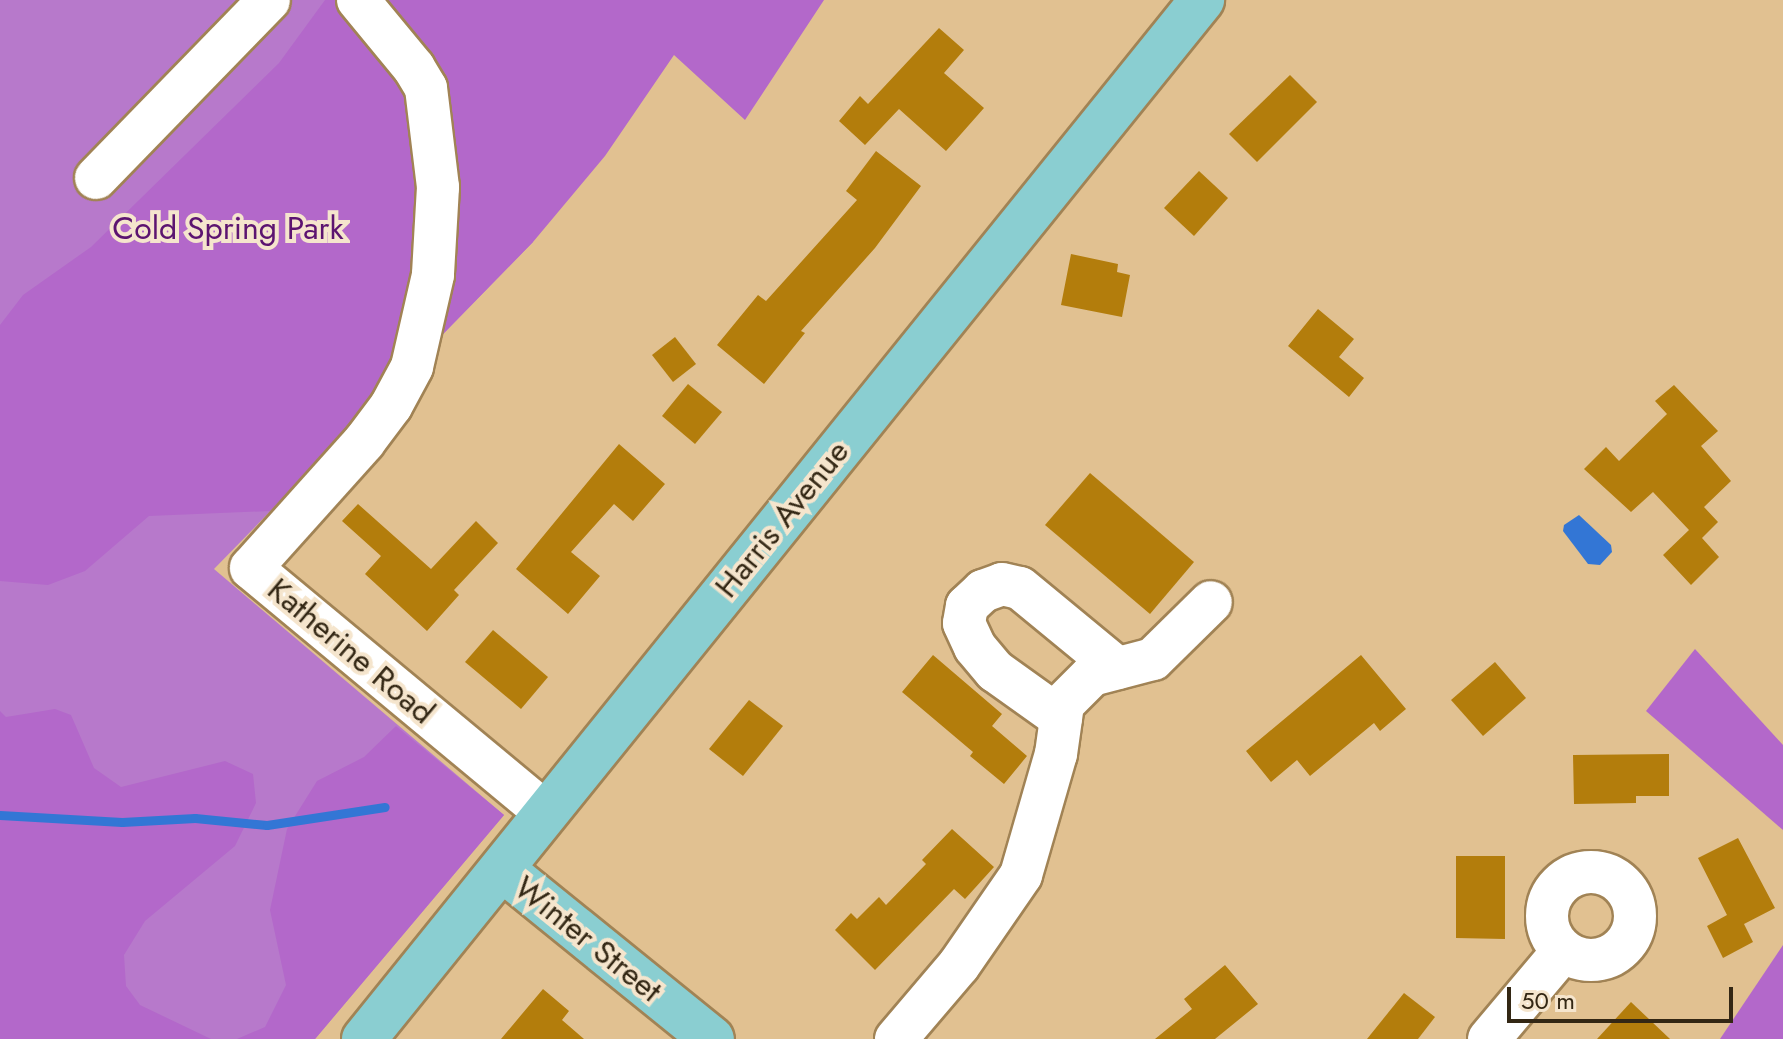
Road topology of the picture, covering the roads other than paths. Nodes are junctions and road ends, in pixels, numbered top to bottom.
1 (269, 0) edge
2 (358, 0) edge
3 (1202, 0) edge
4 (96, 178) dead end
5 (1211, 602) dead end
6 (1117, 668) junction
7 (1061, 718) junction
8 (546, 813) junction
9 (502, 869) junction
10 (1563, 951) dead end
11 (364, 1039) edge
12 (712, 1039) edge
13 (896, 1039) edge
14 (1489, 1039) edge

1 - 4 street
2 - 8 street, Katherine Road
3 - 8 main road, Harris Avenue
5 - 6 street
6 - 7 street
6 - 7 street
7 - 13 street
8 - 9 main road, Harris Avenue
9 - 11 main road, Harris Avenue
9 - 12 main road, Winter Street
10 - 14 street

